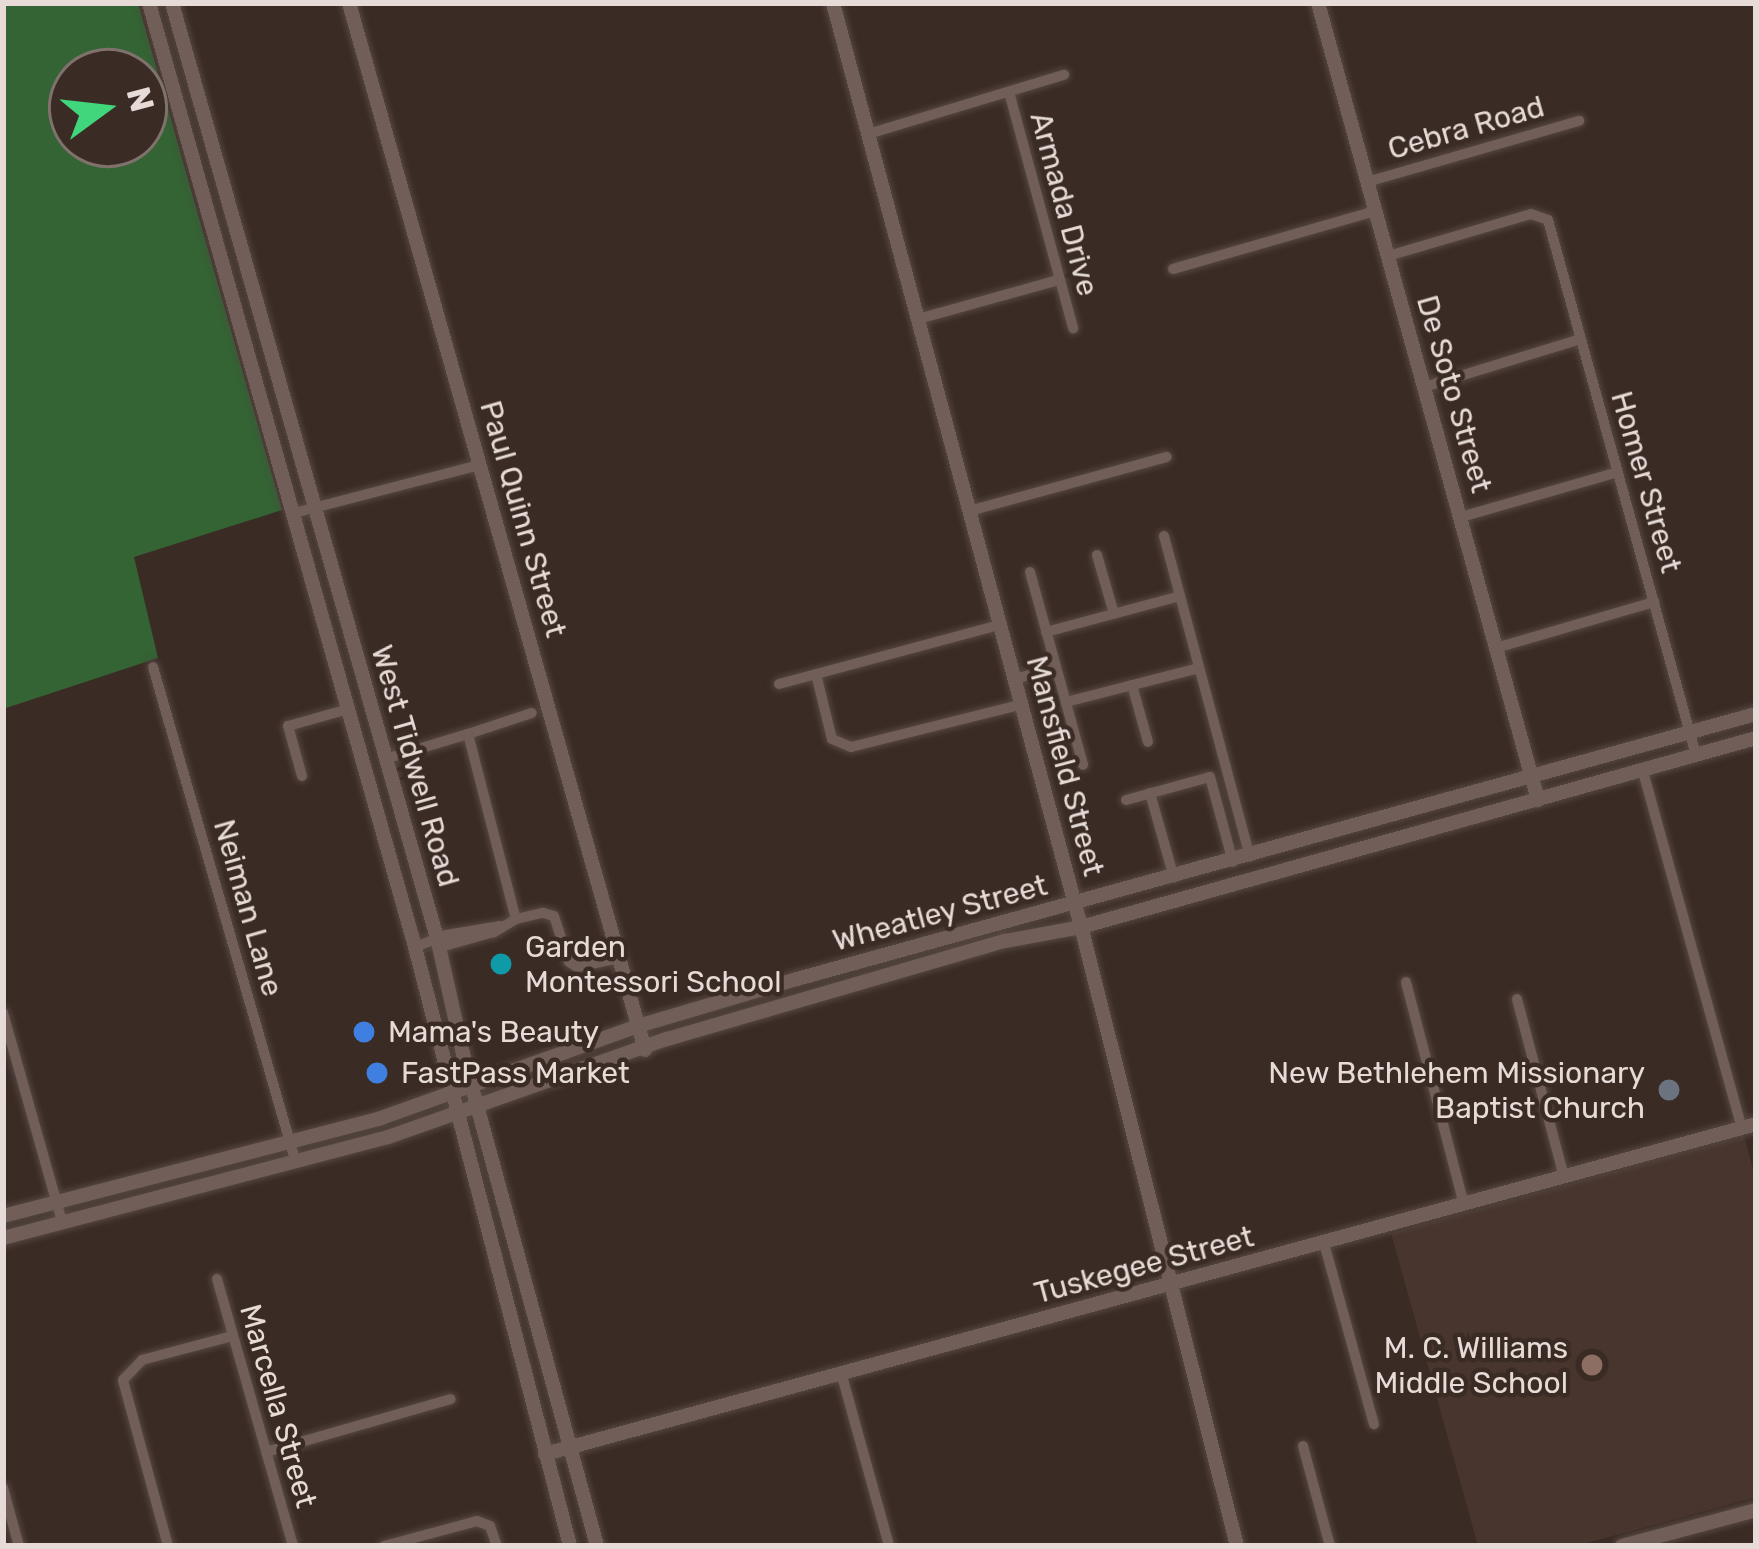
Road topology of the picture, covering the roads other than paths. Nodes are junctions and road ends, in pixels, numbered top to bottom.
1 (148, 3) edge
2 (172, 3) edge
3 (349, 3) edge
4 (833, 3) edge
5 (1318, 3) edge
6 (1064, 75) dead end
7 (1009, 92) junction
8 (202, 107) junction
9 (178, 109) junction
10 (1579, 121) dead end
11 (868, 134) junction
12 (1367, 182) junction
13 (1375, 211) junction
14 (1388, 256) junction
15 (1174, 269) dead end
16 (1059, 280) junction
17 (918, 319) junction
18 (1073, 328) dead end
19 (1581, 339) junction
20 (276, 375) junction
21 (255, 376) junction
22 (1424, 387) junction
23 (1167, 457) dead end
24 (478, 465) junction
25 (1618, 472) junction
26 (315, 509) junction
27 (969, 511) junction
28 (294, 513) junction
29 (1461, 517) junction
30 (1163, 536) dead end
31 (1097, 555) dead end
32 (1030, 572) dead end
33 (1180, 596) junction
34 (1654, 602) junction
35 (1114, 614) junction
36 (999, 625) junction
37 (1046, 632) junction
38 (1496, 648) junction
39 (353, 649) junction
40 (334, 655) junction
41 (153, 667) dead end
42 (1056, 668) junction
43 (1199, 668) junction
44 (816, 674) junction
45 (1013, 680) junction
46 (779, 684) dead end
47 (1132, 685) junction
48 (1066, 702) junction
49 (1020, 705) junction
50 (349, 709) junction
51 (532, 713) dead end
52 (1756, 714) edge
53 (1691, 732) junction
54 (468, 734) junction
55 (1756, 738) edge
56 (1148, 742) dead end
57 (1696, 754) junction
58 (391, 756) junction
59 (1083, 765) dead end
60 (1642, 768) junction
61 (302, 776) dead end
62 (1532, 777) junction
63 (1150, 793) junction
64 (1126, 800) dead end
65 (1538, 800) junction
66 (1381, 819) junction
67 (1387, 843) junction
68 (1250, 857) junction
69 (1233, 862) junction
70 (1174, 878) junction
71 (1239, 883) junction
72 (1076, 905) junction
73 (516, 920) junction
74 (1081, 927) junction
75 (441, 941) junction
76 (929, 943) junction
77 (415, 947) junction
78 (619, 958) junction
79 (935, 963) junction
80 (1406, 982) dead end
81 (784, 983) junction
82 (1517, 999) dead end
83 (790, 1004) junction
84 (3, 1012) edge
85 (638, 1026) junction
86 (645, 1050) junction
87 (472, 1085) junction
88 (451, 1092) junction
89 (478, 1107) junction
90 (456, 1113) junction
91 (1749, 1126) edge
92 (290, 1142) junction
93 (296, 1163) junction
94 (1564, 1177) junction
95 (56, 1202) junction
96 (1464, 1204) junction
97 (3, 1216) edge
98 (62, 1222) junction
99 (3, 1238) edge
100 (1324, 1244) junction
101 (525, 1278) junction
102 (217, 1279) dead end
103 (1171, 1285) junction
104 (500, 1287) junction
105 (232, 1336) junction
106 (842, 1376) junction
107 (451, 1399) dead end
108 (1374, 1424) dead end
109 (1303, 1446) dead end
110 (570, 1448) junction
111 (266, 1452) junction
112 (545, 1454) junction
113 (3, 1488) edge
114 (1756, 1510) edge
115 (1632, 1545) edge
116 (20, 1546) edge
117 (168, 1546) edge
118 (293, 1546) edge
119 (384, 1546) edge
120 (497, 1546) edge
121 (570, 1546) edge
122 (598, 1546) edge
123 (889, 1546) edge
124 (1237, 1546) edge
125 (1330, 1546) edge

1 - 9 main road, West Tidwell Road
2 - 8 main road, West Tidwell Road
3 - 24 main road, Paul Quinn Street
4 - 11 main road, Mansfield Street
5 - 12 main road, De Soto Street
6 - 7 street
7 - 11 street
7 - 16 street, Armada Drive
8 - 9 main road
8 - 20 main road, West Tidwell Road
9 - 21 main road, West Tidwell Road
10 - 12 street, Cebra Road
11 - 17 main road, Mansfield Street
12 - 13 main road, De Soto Street
13 - 14 main road, De Soto Street
13 - 15 street
14 - 19 street, Homer Street
14 - 22 main road, De Soto Street
16 - 17 street
16 - 18 street, Armada Drive
17 - 27 main road, Mansfield Street
19 - 22 street
19 - 25 street, Homer Street
20 - 21 main road
20 - 26 main road, West Tidwell Road
21 - 28 main road, West Tidwell Road
22 - 29 main road, De Soto Street
23 - 27 street
24 - 26 street
24 - 78 main road, Paul Quinn Street
25 - 29 street
25 - 34 street, Homer Street
26 - 28 street
26 - 39 main road, West Tidwell Road
27 - 36 main road, Mansfield Street
28 - 40 main road, West Tidwell Road
29 - 38 main road, De Soto Street
30 - 33 street
31 - 35 street
32 - 37 street
33 - 35 street
33 - 43 street
34 - 38 street
34 - 53 street, Homer Street
35 - 37 street
36 - 44 street
36 - 45 main road, Mansfield Street
37 - 42 street
38 - 62 main road, De Soto Street
39 - 40 main road
39 - 58 main road, West Tidwell Road
40 - 50 main road, West Tidwell Road
41 - 92 street, Neiman Lane
42 - 45 street
42 - 48 street
43 - 47 street
43 - 68 street
44 - 46 street
44 - 49 street
45 - 49 main road, Mansfield Street
47 - 48 street
47 - 56 street
48 - 59 street
49 - 72 main road, Mansfield Street
50 - 61 street
50 - 77 main road, West Tidwell Road
51 - 54 street
52 - 53 main road, Wheatley Street
53 - 57 street, Homer Street
53 - 62 main road, Wheatley Street
54 - 58 street
54 - 73 street
55 - 57 main road, Wheatley Street
57 - 60 main road, Wheatley Street
58 - 75 main road, West Tidwell Road
60 - 65 main road, Wheatley Street
60 - 91 street
62 - 65 main road, De Soto Street
62 - 66 main road, Wheatley Street
63 - 64 street
63 - 69 street
63 - 70 street
65 - 67 main road, Wheatley Street
66 - 67 main road
66 - 68 main road, Wheatley Street
67 - 71 main road, Wheatley Street
68 - 69 main road, Wheatley Street
69 - 70 main road, Wheatley Street
69 - 71 main road
70 - 72 main road, Wheatley Street
71 - 74 main road, Wheatley Street
72 - 74 main road, Mansfield Street
72 - 76 main road, Wheatley Street
73 - 75 street
73 - 78 street
74 - 79 main road, Wheatley Street
74 - 103 main road, Mansfield Street
75 - 77 street
75 - 87 main road, West Tidwell Road
76 - 79 main road
76 - 81 main road, Wheatley Street
77 - 88 main road, West Tidwell Road
78 - 85 main road, Paul Quinn Street
79 - 83 main road, Wheatley Street
80 - 96 street
81 - 83 main road
81 - 85 main road, Wheatley Street
82 - 94 street
83 - 86 main road, Wheatley Street
84 - 95 street
85 - 86 main road, Paul Quinn Street
85 - 87 main road, Wheatley Street
86 - 89 main road, Wheatley Street
87 - 88 main road, Wheatley Street
87 - 89 main road, West Tidwell Road
88 - 90 main road, West Tidwell Road
88 - 92 main road, Wheatley Street
89 - 90 main road, Wheatley Street
89 - 101 main road, West Tidwell Road
90 - 93 main road, Wheatley Street
90 - 104 main road, West Tidwell Road
91 - 94 main road, Tuskegee Street
92 - 93 street, Neiman Lane
92 - 95 main road, Wheatley Street
93 - 98 main road, Wheatley Street
94 - 96 main road, Tuskegee Street
95 - 97 main road, Wheatley Street
95 - 98 street
96 - 100 main road, Tuskegee Street
98 - 99 main road, Wheatley Street
100 - 103 main road, Tuskegee Street
100 - 108 street
101 - 104 main road
101 - 110 main road, West Tidwell Road
102 - 105 street, Marcella Street
103 - 106 main road, Tuskegee Street
103 - 124 main road, Mansfield Street
104 - 112 main road, West Tidwell Road
105 - 111 street, Marcella Street
105 - 117 street
106 - 110 main road, Tuskegee Street
106 - 123 street
107 - 111 street
109 - 125 street
110 - 112 main road, Tuskegee Street
110 - 122 main road, West Tidwell Road
111 - 118 street, Marcella Street
112 - 121 main road, West Tidwell Road
113 - 116 street
114 - 115 main road
119 - 120 street

